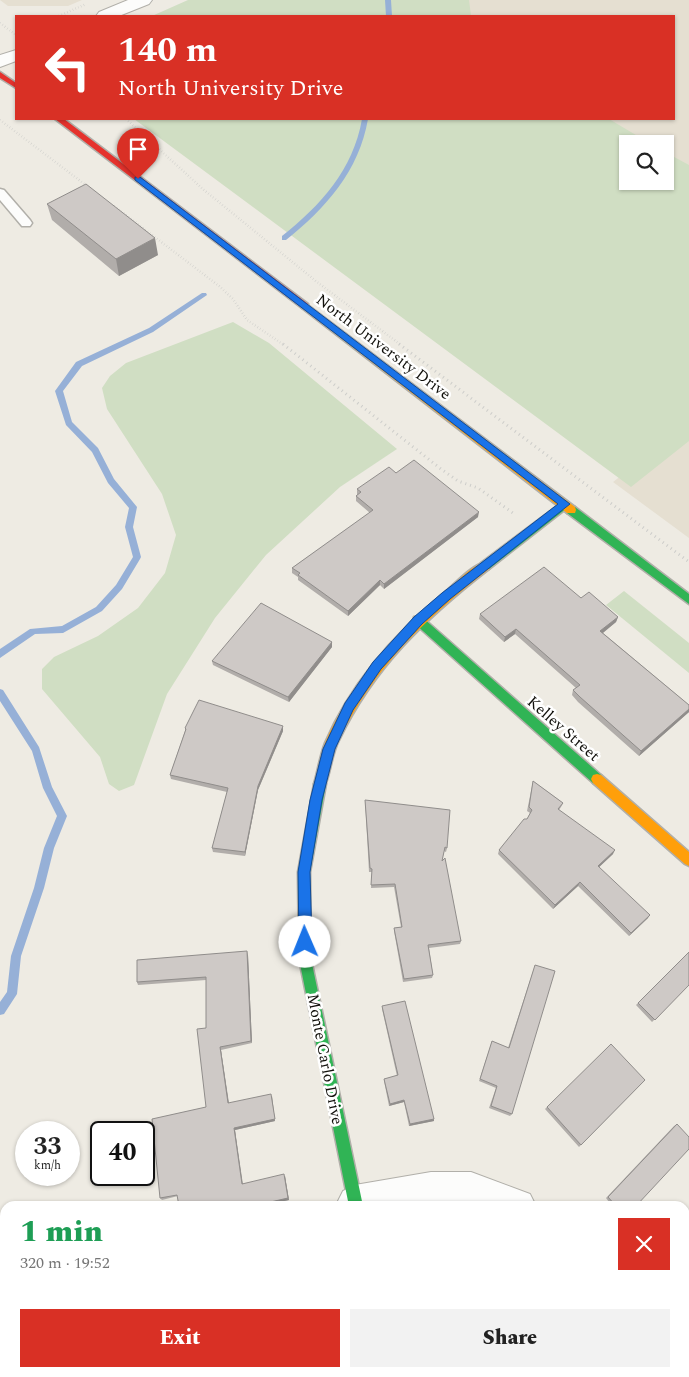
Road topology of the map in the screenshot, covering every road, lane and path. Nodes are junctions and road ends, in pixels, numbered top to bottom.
1 (142, 0) edge
2 (88, 3) dead end
3 (61, 15) edge
4 (107, 15) edge
5 (0, 23) edge
6 (15, 34) edge
7 (15, 55) edge
8 (0, 62) edge
9 (0, 74) edge
10 (15, 85) edge
11 (0, 120) edge
12 (60, 120) edge
13 (127, 120) edge
14 (92, 189) edge
15 (0, 193) edge
16 (108, 201) edge
17 (26, 223) dead end
18 (565, 504) junction
19 (533, 528) junction
20 (689, 562) edge
21 (689, 600) edge
22 (418, 620) junction
23 (689, 860) edge
24 (354, 1201) edge
25 (375, 1201) edge
26 (503, 1201) edge

1 - 4 street
2 - 3 path
5 - 6 path
7 - 8 street
9 - 10 main road
11 - 14 path
12 - 18 main road, North University Drive
13 - 20 path
15 - 17 lane
16 - 19 path
18 - 19 main road, Monte Carlo Drive
18 - 21 main road, North University Drive
19 - 22 main road, Monte Carlo Drive
22 - 23 main road, Kelley Street
22 - 24 main road, Monte Carlo Drive
25 - 26 street

